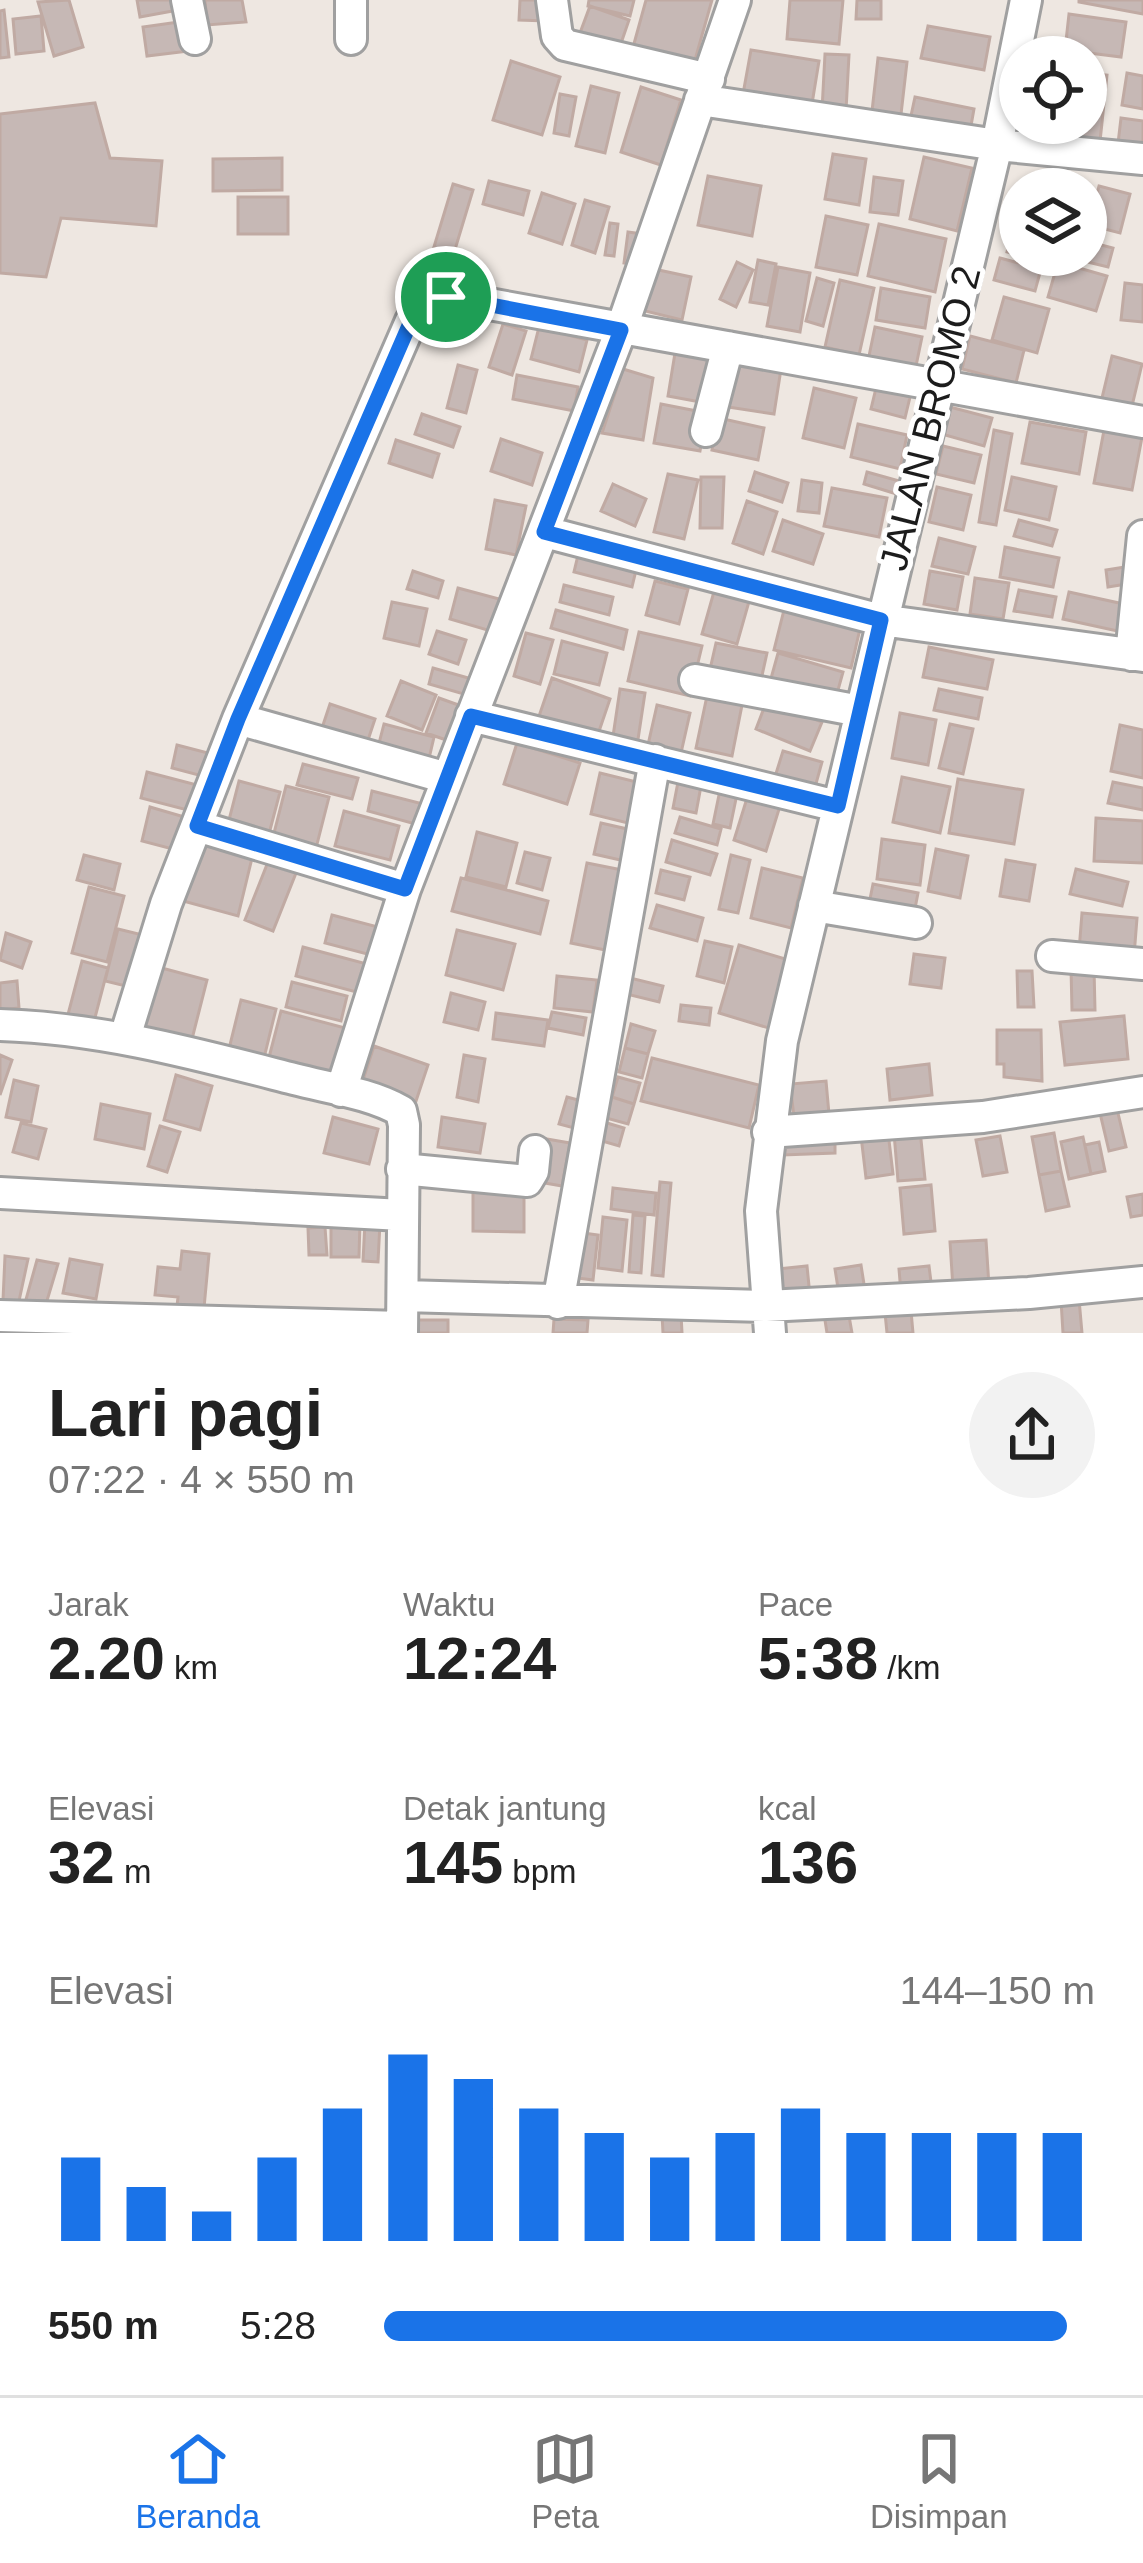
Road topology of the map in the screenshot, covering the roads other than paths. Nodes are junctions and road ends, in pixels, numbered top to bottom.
1 (187, 0) edge
2 (351, 0) edge
3 (552, 0) edge
4 (735, 0) edge
5 (1026, 0) edge
6 (351, 38) dead end
7 (194, 39) dead end
8 (705, 90) junction
9 (997, 145) junction
10 (1143, 159) edge
11 (621, 330) junction
12 (728, 347) junction
13 (937, 384) junction
14 (1143, 422) edge
15 (706, 431) dead end
16 (544, 532) junction
17 (1143, 536) edge
18 (881, 620) junction
19 (1137, 656) edge
20 (695, 680) dead end
21 (860, 711) junction
22 (471, 716) junction
23 (238, 719) junction
24 (655, 760) junction
25 (446, 778) junction
26 (838, 806) junction
27 (197, 826) junction
28 (405, 889) junction
29 (814, 906) junction
30 (916, 923) dead end
31 (1052, 956) dead end
32 (1143, 964) edge
33 (0, 1025) edge
34 (125, 1037) junction
35 (340, 1090) junction
36 (1143, 1092) edge
37 (769, 1132) junction
38 (535, 1151) dead end
39 (402, 1169) junction
40 (0, 1193) edge
41 (402, 1215) junction
42 (1143, 1282) edge
43 (558, 1303) junction
44 (0, 1316) edge
45 (403, 1318) edge
46 (768, 1319) edge
47 (38, 1325) edge

1 - 7 street
2 - 6 street
3 - 8 street
4 - 8 street
5 - 9 street, JALAN BROMO 2
8 - 9 street
8 - 11 street
9 - 10 street
9 - 13 street, JALAN BROMO 2
11 - 12 street
11 - 16 street
11 - 23 street
12 - 13 street
12 - 15 street
13 - 14 street
13 - 18 street, JALAN BROMO 2
16 - 18 street
16 - 22 street
17 - 19 street
18 - 19 street
18 - 21 street, JALAN BROMO 2
20 - 21 street
21 - 26 street, JALAN BROMO 2
22 - 24 street
22 - 25 street
23 - 25 street
23 - 27 street
24 - 26 street
24 - 43 street
25 - 28 street
26 - 29 street, JALAN BROMO 2
27 - 28 street
27 - 34 street
28 - 35 street
29 - 30 street
29 - 37 street, JALAN BROMO 2
31 - 32 street
33 - 34 street
34 - 35 street
35 - 39 street
36 - 37 street
37 - 46 street, JALAN BROMO 2
38 - 39 street
39 - 41 street
40 - 41 street
41 - 45 street
42 - 46 street
43 - 45 street
43 - 46 street
44 - 47 street
45 - 47 street

